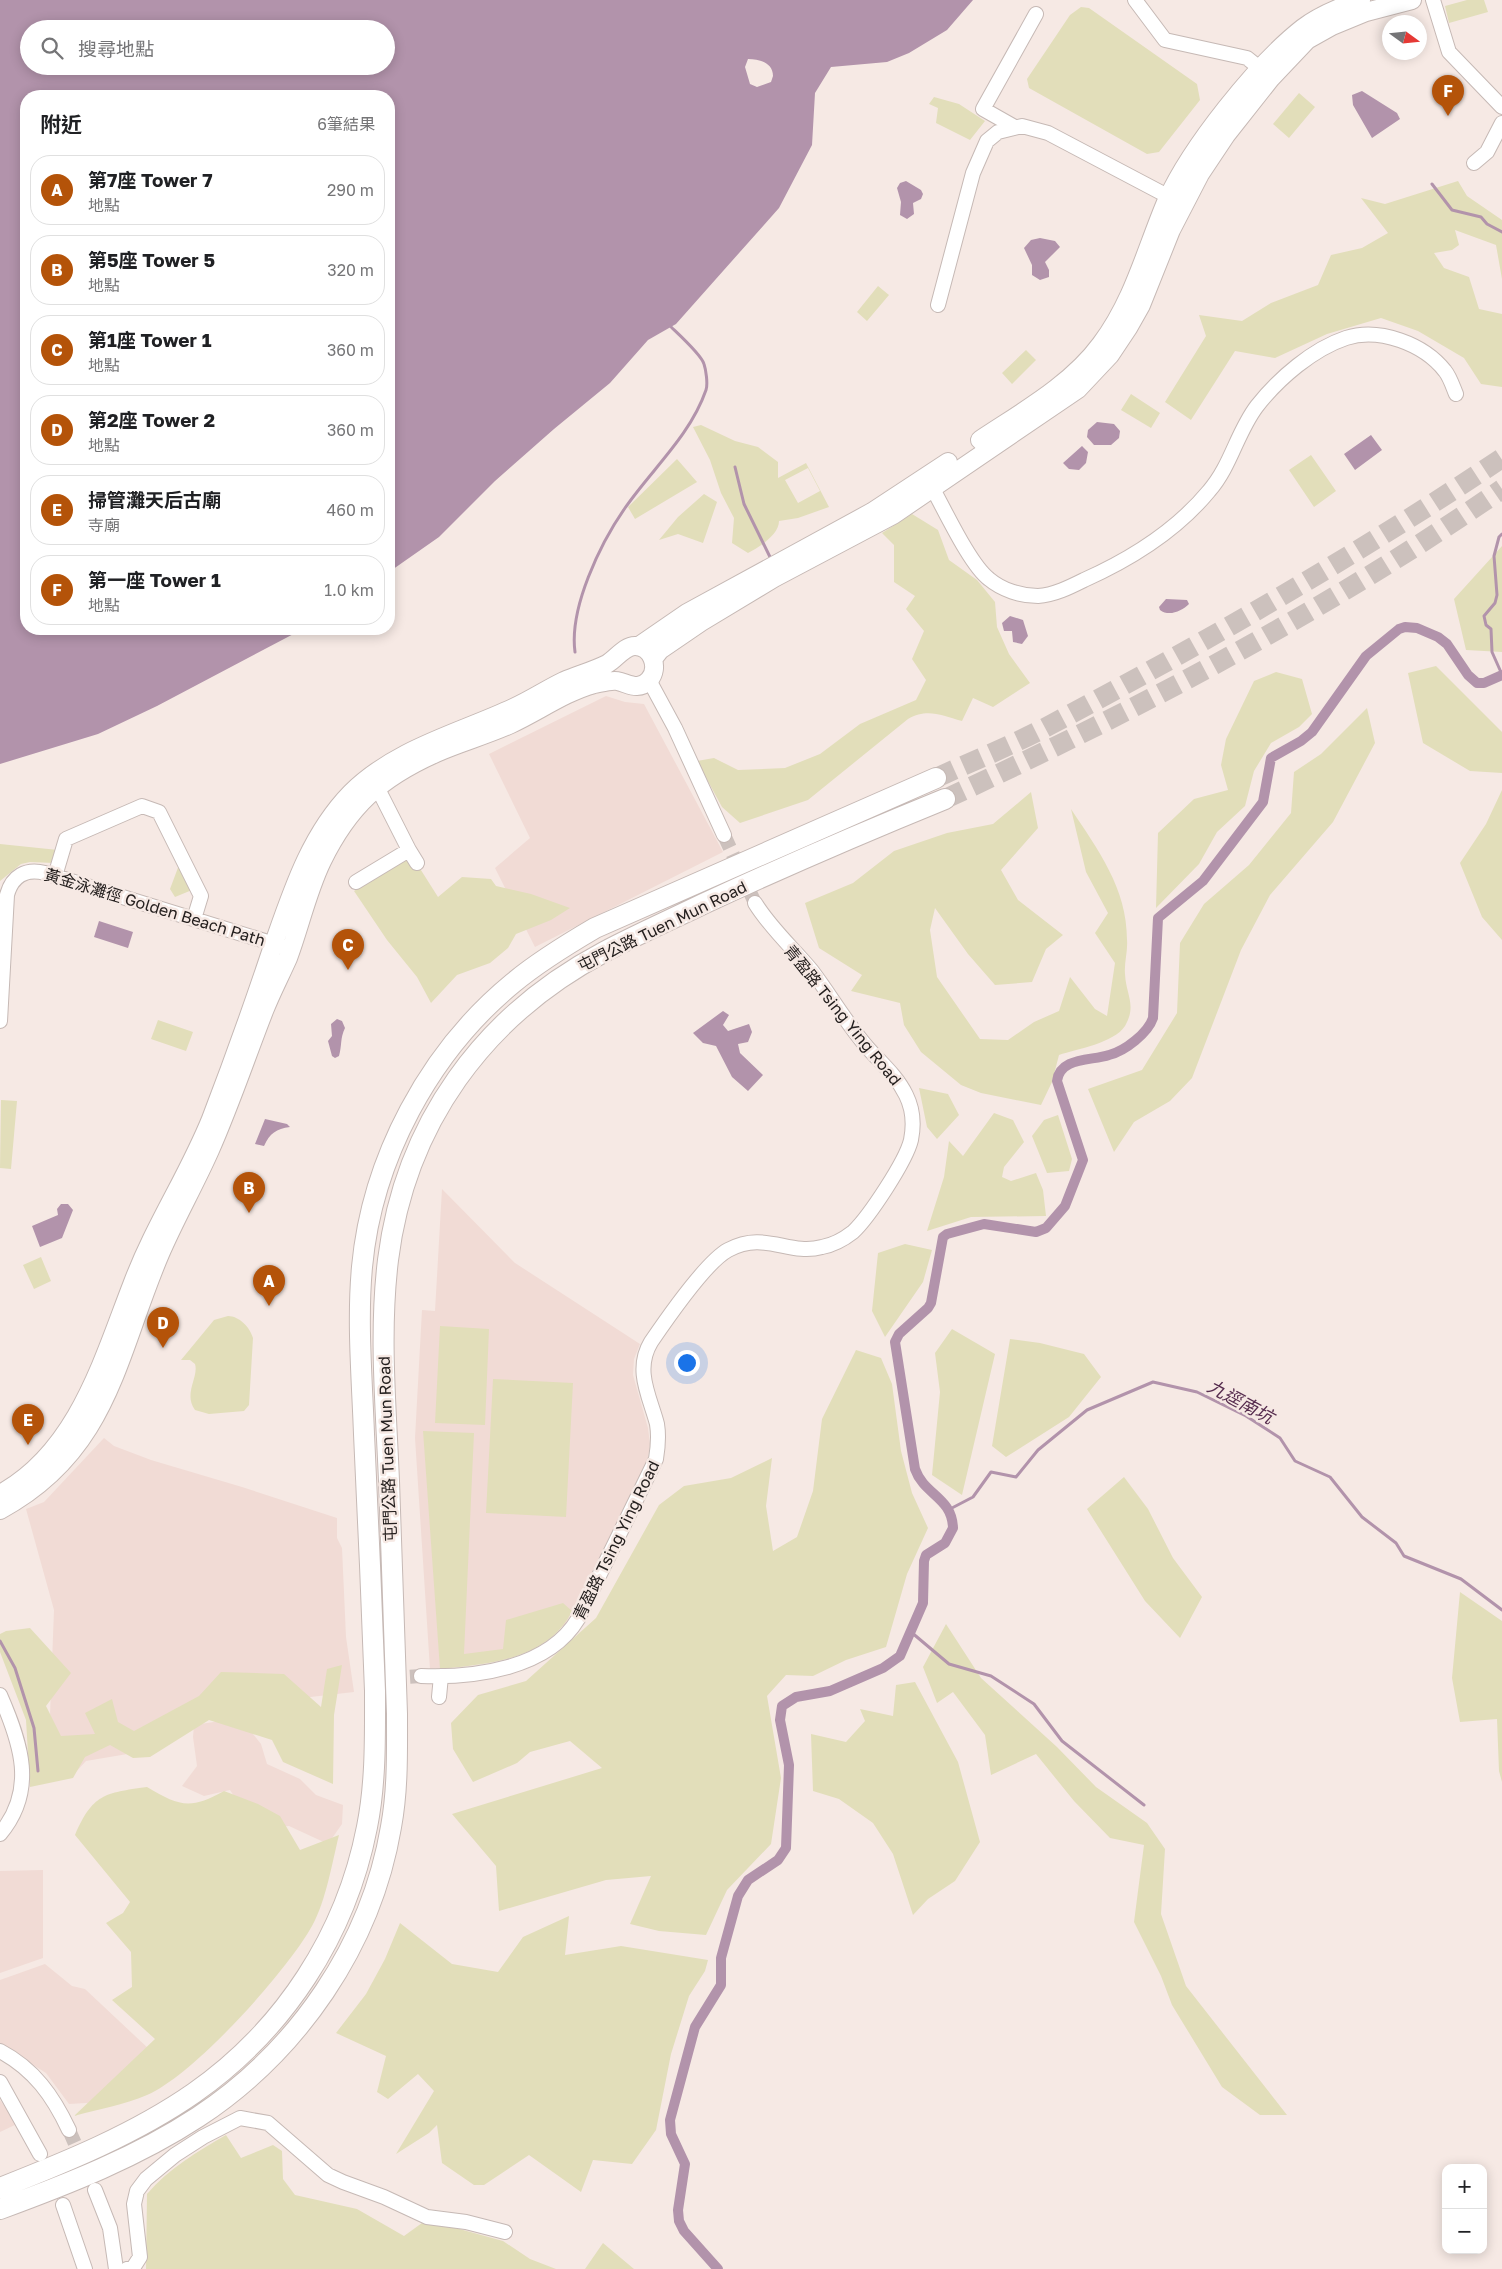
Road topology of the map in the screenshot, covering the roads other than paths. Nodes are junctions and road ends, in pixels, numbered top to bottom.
1 (1135, 0) edge
2 (1360, 0) edge
3 (1412, 0) edge
4 (1433, 0) edge
5 (1036, 14) dead end
6 (1266, 73) junction
7 (1502, 107) edge
8 (1502, 123) edge
9 (1013, 126) junction
10 (1474, 164) dead end
11 (1176, 201) junction
12 (938, 305) dead end
13 (1456, 394) dead end
14 (929, 482) junction
15 (639, 646) junction
16 (617, 658) junction
17 (653, 659) junction
18 (649, 680) junction
19 (620, 681) junction
20 (936, 778) tunnel mouth
21 (375, 782) junction
22 (945, 799) tunnel mouth
23 (724, 835) tunnel mouth
24 (409, 850) junction
25 (417, 863) dead end
26 (55, 876) junction
27 (356, 882) dead end
28 (755, 903) tunnel mouth
29 (194, 919) junction
30 (2, 936) edge
31 (282, 947) junction
32 (0, 1021) edge
33 (0, 1494) edge
34 (0, 1510) edge
35 (421, 1676) tunnel mouth
36 (441, 1676) junction
37 (0, 1695) edge
38 (439, 1698) dead end
39 (0, 1834) edge
40 (0, 2051) edge
41 (0, 2082) edge
42 (69, 2130) tunnel mouth
43 (40, 2154) dead end
44 (0, 2188) edge
45 (96, 2190) tunnel mouth
46 (63, 2205) dead end
47 (0, 2209) edge
48 (505, 2232) dead end
49 (85, 2269) edge
50 (116, 2269) edge
51 (131, 2269) edge

1 - 6 street
2 - 6 main road
3 - 6 main road
4 - 7 street
5 - 9 street
6 - 11 main road
8 - 10 street
9 - 11 street
9 - 12 street
11 - 14 main road
13 - 14 street
14 - 15 main road
14 - 17 main road
15 - 16 main road
15 - 17 main road
16 - 19 main road
16 - 21 main road
17 - 18 main road
18 - 19 main road
18 - 23 street
19 - 21 main road
20 - 44 highway, 屯門公路 Tuen Mun Road
21 - 24 street
21 - 31 main road
21 - 31 main road
22 - 47 highway, 屯門公路 Tuen Mun Road
24 - 25 street
24 - 27 street
26 - 29 street, 黃金泳灘徑 Golden Beach Path
26 - 29 street
26 - 30 street, 黃金泳灘徑 Golden Beach Path
28 - 36 street, 青盈路 Tsing Ying Road
29 - 31 street, 黃金泳灘徑 Golden Beach Path
30 - 32 street, 黃金泳灘徑 Golden Beach Path
31 - 33 main road
31 - 34 main road
35 - 36 street, 青盈路 Tsing Ying Road
36 - 38 street
37 - 39 street
40 - 42 street
41 - 43 street
45 - 50 street
46 - 49 street
48 - 51 street

